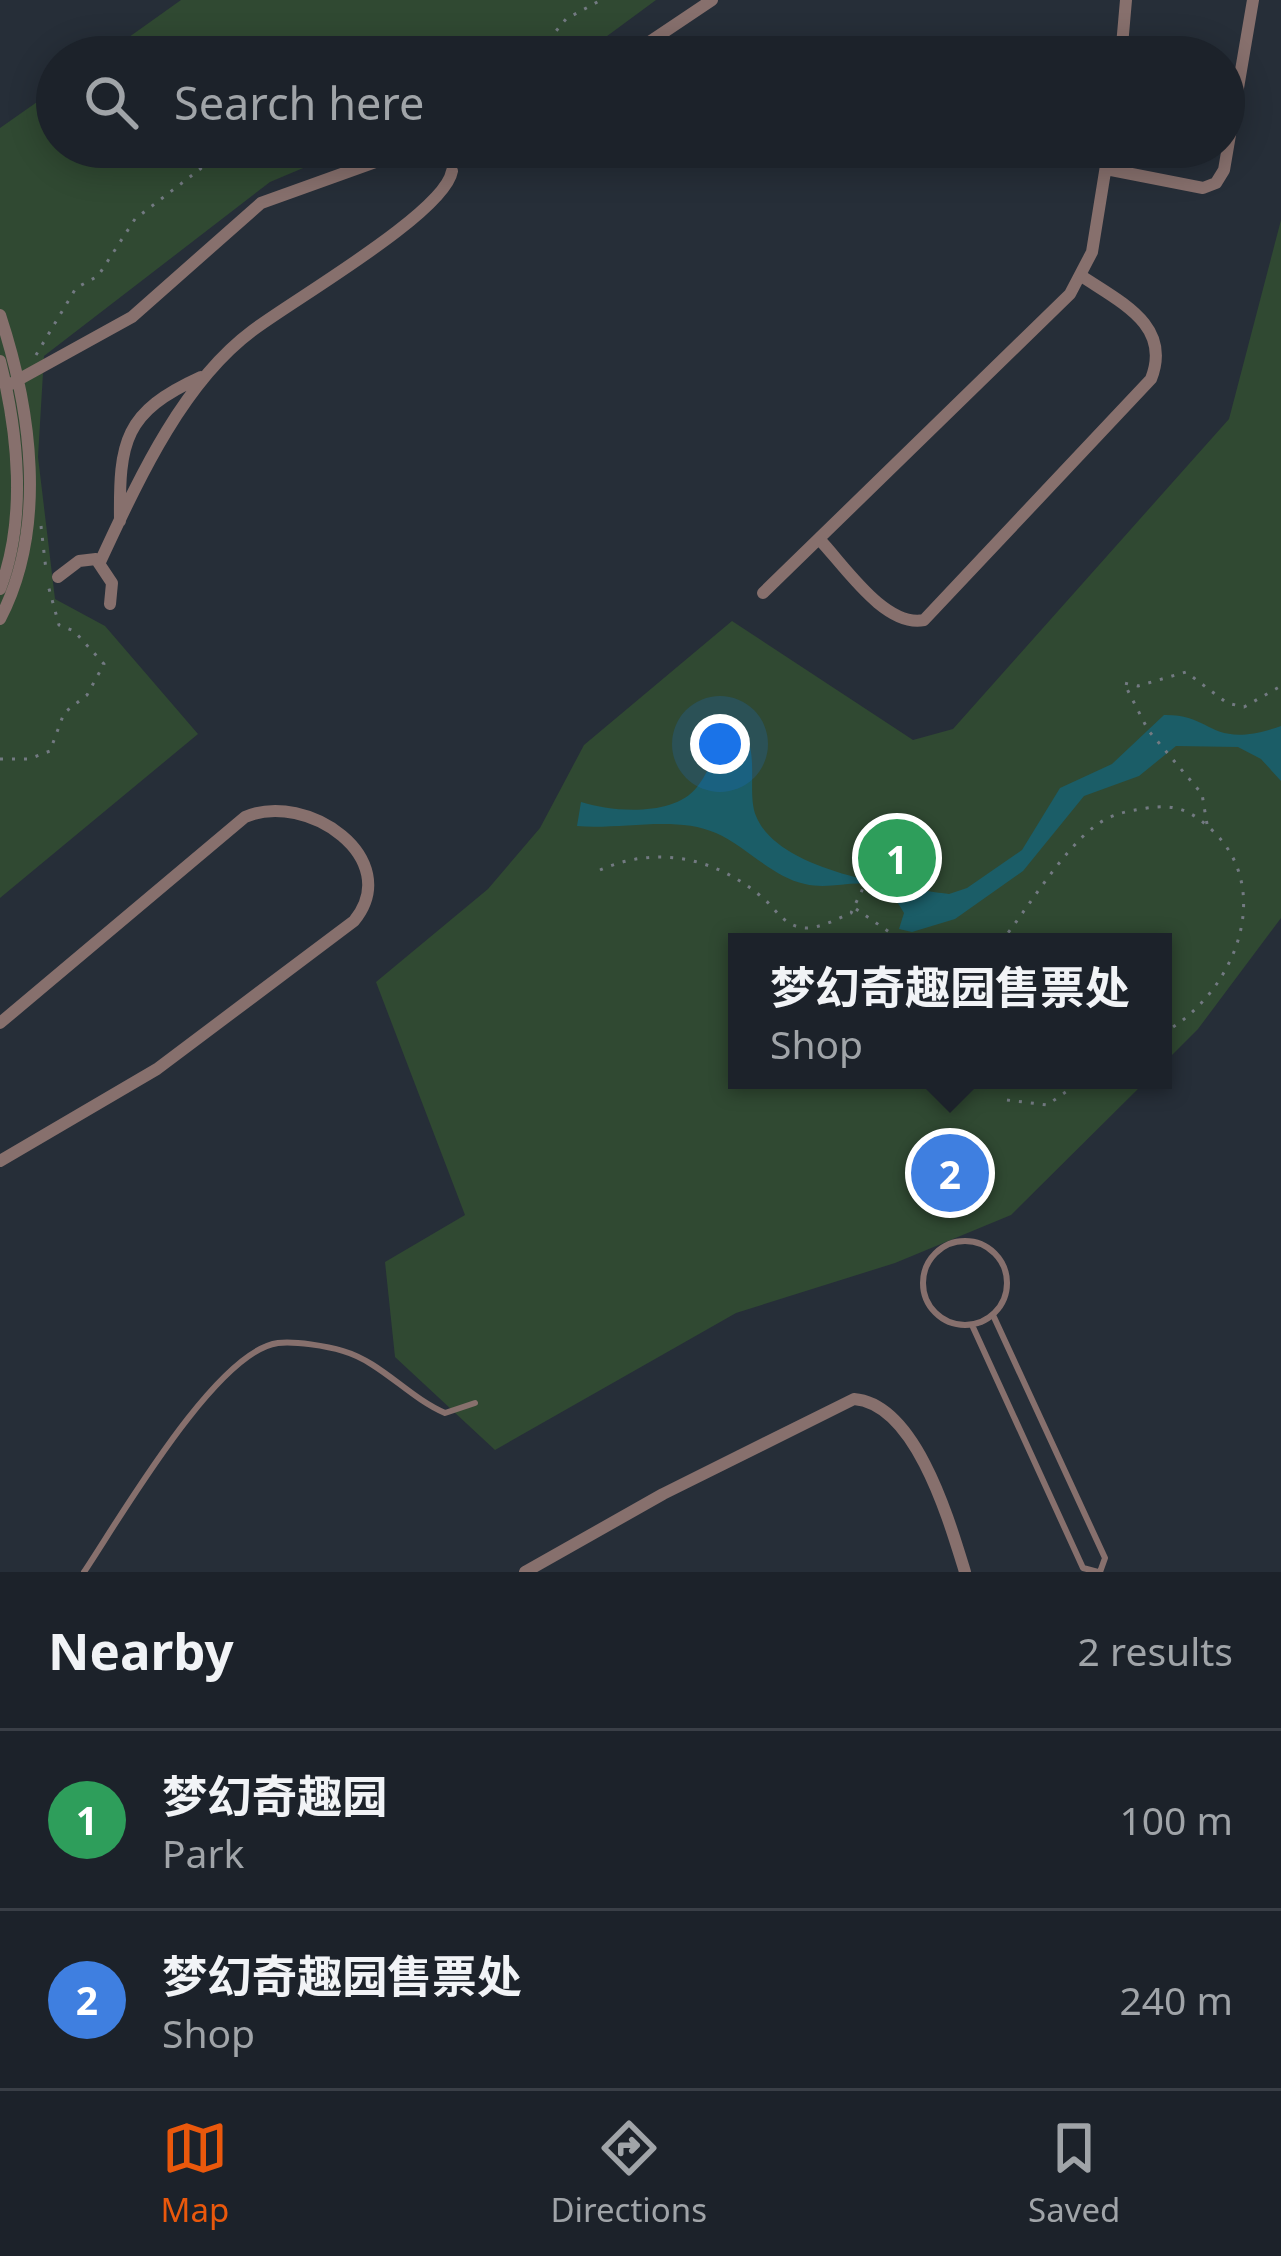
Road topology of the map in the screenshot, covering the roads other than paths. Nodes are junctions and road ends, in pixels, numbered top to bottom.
1 (712, 0) edge
2 (1126, 0) edge
3 (1253, 0) edge
4 (658, 36) edge
5 (1123, 36) edge
6 (1245, 45) edge
7 (359, 168) edge
8 (1223, 168) edge
9 (1106, 169) joint
10 (452, 171) dead end
11 (1083, 277) junction
12 (0, 315) edge
13 (0, 361) edge
14 (207, 374) junction
15 (12, 383) junction
16 (120, 521) junction
17 (819, 539) junction
18 (100, 562) junction
19 (58, 578) dead end
20 (0, 589) edge
21 (763, 593) dead end
22 (110, 604) dead end
23 (0, 619) edge
24 (0, 1023) edge
25 (0, 1161) edge
26 (993, 1315) junction
27 (972, 1324) junction
28 (475, 1403) dead end
29 (85, 1572) edge
30 (525, 1572) edge
31 (965, 1572) edge
32 (1099, 1572) edge

1 - 4 street
2 - 5 street
3 - 6 street
7 - 15 street
8 - 9 street
9 - 11 street
10 - 14 street
11 - 17 street
11 - 17 street
12 - 15 street
13 - 15 street
14 - 16 street
14 - 16 street
15 - 20 street
15 - 23 street
16 - 18 street
17 - 21 street
18 - 19 street
18 - 22 street
24 - 25 street
26 - 27 lane
26 - 27 lane
26 - 32 lane
27 - 32 lane
28 - 29 lane
30 - 31 street

